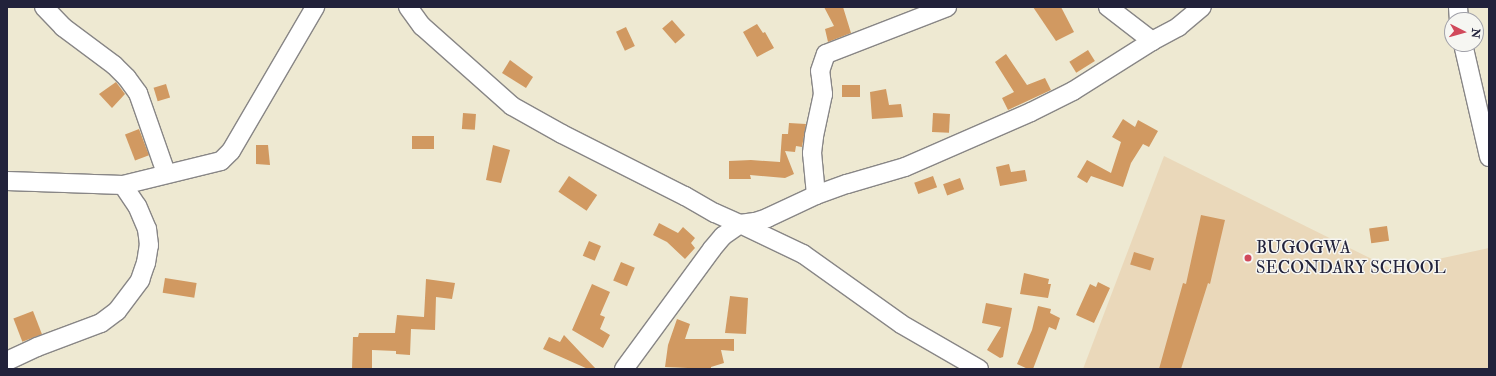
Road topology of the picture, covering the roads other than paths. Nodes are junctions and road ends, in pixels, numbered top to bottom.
1 (44, 7) edge
2 (315, 7) edge
3 (408, 7) edge
4 (947, 7) edge
5 (1202, 7) edge
6 (1110, 8) edge
7 (1152, 41) junction
8 (1465, 52) edge
9 (1489, 157) edge
10 (166, 173) junction
11 (7, 181) edge
12 (123, 185) junction
13 (816, 195) junction
14 (740, 224) junction
15 (7, 361) edge
16 (624, 369) edge
17 (979, 369) edge

1 - 10 street
2 - 10 street
3 - 14 street
4 - 13 street
5 - 7 street
6 - 7 street
7 - 13 street
8 - 9 street
10 - 12 street
11 - 12 street
12 - 15 street
13 - 14 street
14 - 16 street
14 - 17 street

